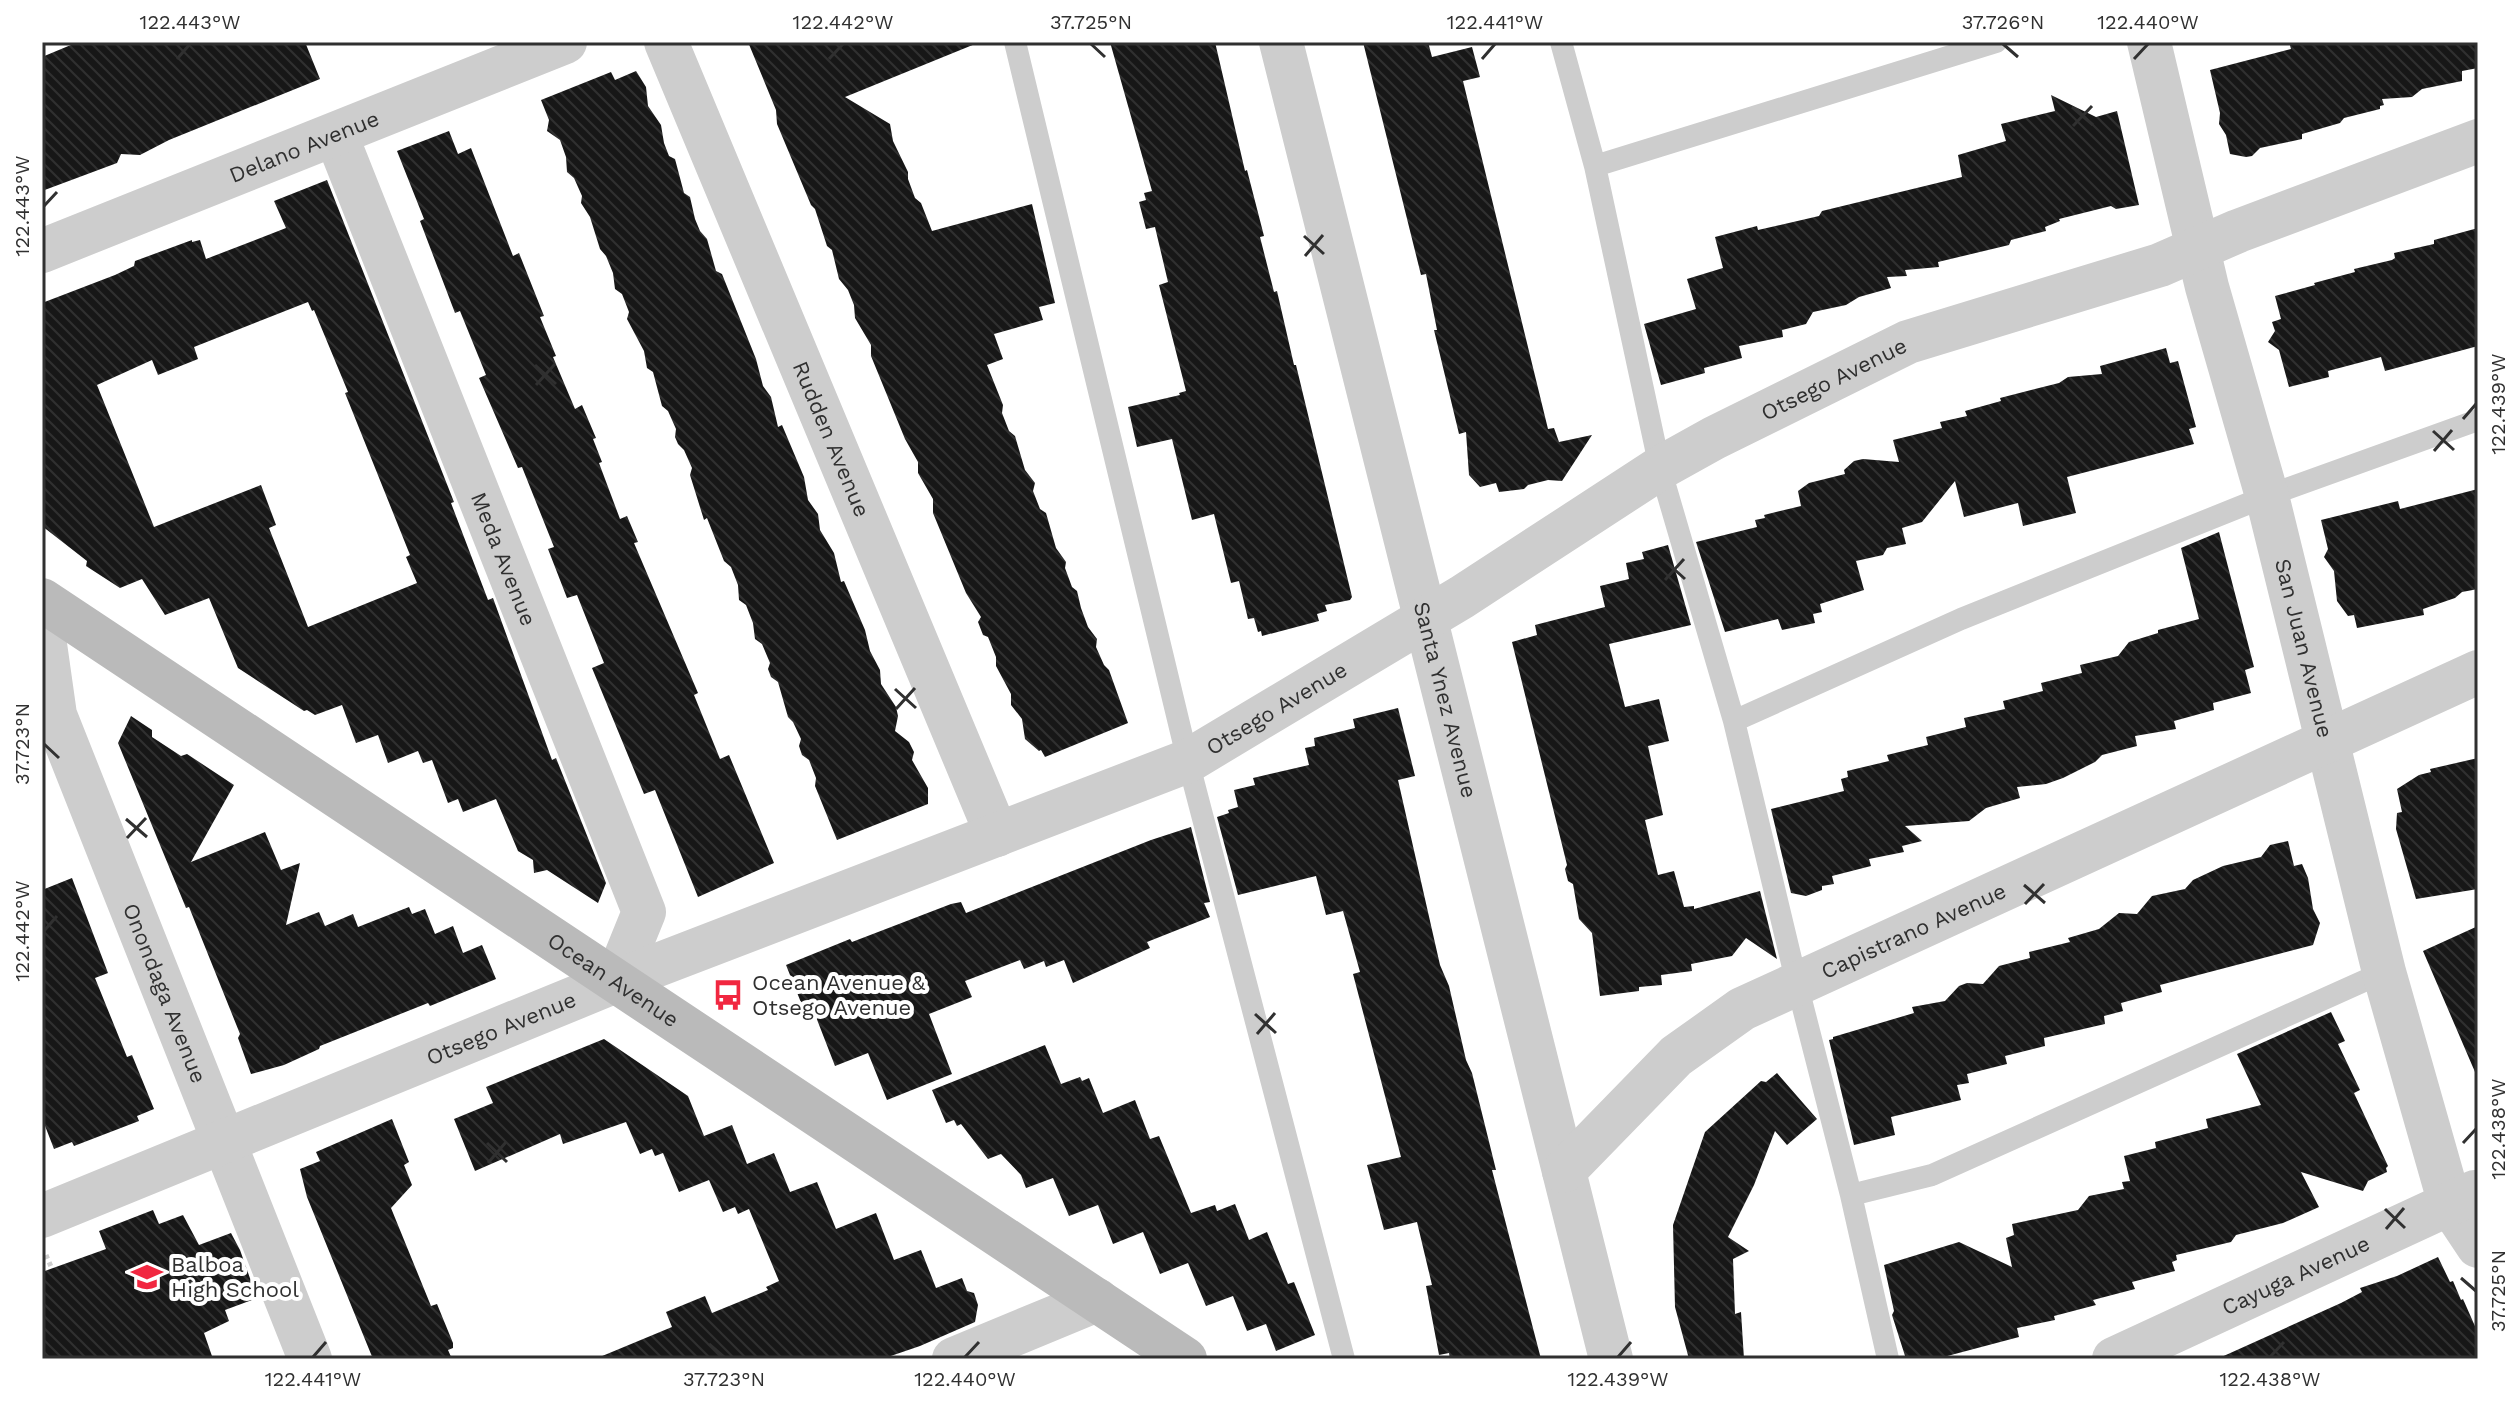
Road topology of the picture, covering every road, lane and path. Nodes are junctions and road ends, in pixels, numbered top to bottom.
1 (565, 42) edge
2 (666, 42) edge
3 (1015, 42) edge
4 (1281, 42) edge
5 (1561, 42) edge
6 (1996, 42) edge
7 (2149, 42) edge
8 (336, 135) junction
9 (2478, 141) edge
10 (1595, 166) junction
11 (2197, 249) junction
12 (42, 251) edge
13 (2478, 420) edge
14 (1660, 468) junction
15 (2267, 496) junction
16 (42, 600) edge
17 (1425, 617) junction
18 (42, 623) edge
19 (2478, 672) edge
20 (1734, 721) junction
21 (2328, 740) junction
22 (1188, 761) junction
23 (997, 835) junction
24 (2384, 972) junction
25 (616, 981) junction
26 (1797, 984) junction
27 (225, 1143) junction
28 (1564, 1171) junction
29 (1851, 1195) junction
30 (2464, 1197) edge
31 (42, 1216) edge
32 (2478, 1246) edge
33 (1097, 1300) junction
34 (310, 1359) edge
35 (954, 1359) edge
36 (1185, 1359) edge
37 (1344, 1359) edge
38 (1611, 1359) edge
39 (1888, 1359) edge
40 (2114, 1359) edge

1 - 8 street, Delano Avenue
2 - 23 street, Rudden Avenue
3 - 22 lane
4 - 17 street, Santa Ynez Avenue
5 - 10 lane
6 - 10 lane
7 - 11 street, San Juan Avenue
8 - 12 street, Delano Avenue
8 - 25 street, Meda Avenue
9 - 11 street, Otsego Avenue
10 - 14 lane
11 - 14 street, Otsego Avenue
11 - 15 street, San Juan Avenue
13 - 15 lane
14 - 17 street, Otsego Avenue
14 - 20 lane
15 - 20 lane
15 - 21 street, San Juan Avenue
16 - 25 main road, Ocean Avenue
17 - 22 street, Otsego Avenue
17 - 28 street, Santa Ynez Avenue
18 - 27 street, Onondaga Avenue
19 - 21 street, Capistrano Avenue
20 - 26 lane
21 - 24 street, San Juan Avenue
21 - 26 street, Capistrano Avenue
22 - 23 street, Otsego Avenue
22 - 37 lane
23 - 25 street, Otsego Avenue
24 - 29 lane
24 - 30 street, San Juan Avenue
25 - 27 street, Otsego Avenue
25 - 33 main road, Ocean Avenue
26 - 28 street, Capistrano Avenue
26 - 29 lane
27 - 31 street, Otsego Avenue
27 - 34 street, Onondaga Avenue
28 - 38 street, Santa Ynez Avenue
29 - 39 lane
30 - 32 street, San Juan Avenue
30 - 40 street, Cayuga Avenue
33 - 35 street
33 - 36 main road, Ocean Avenue

